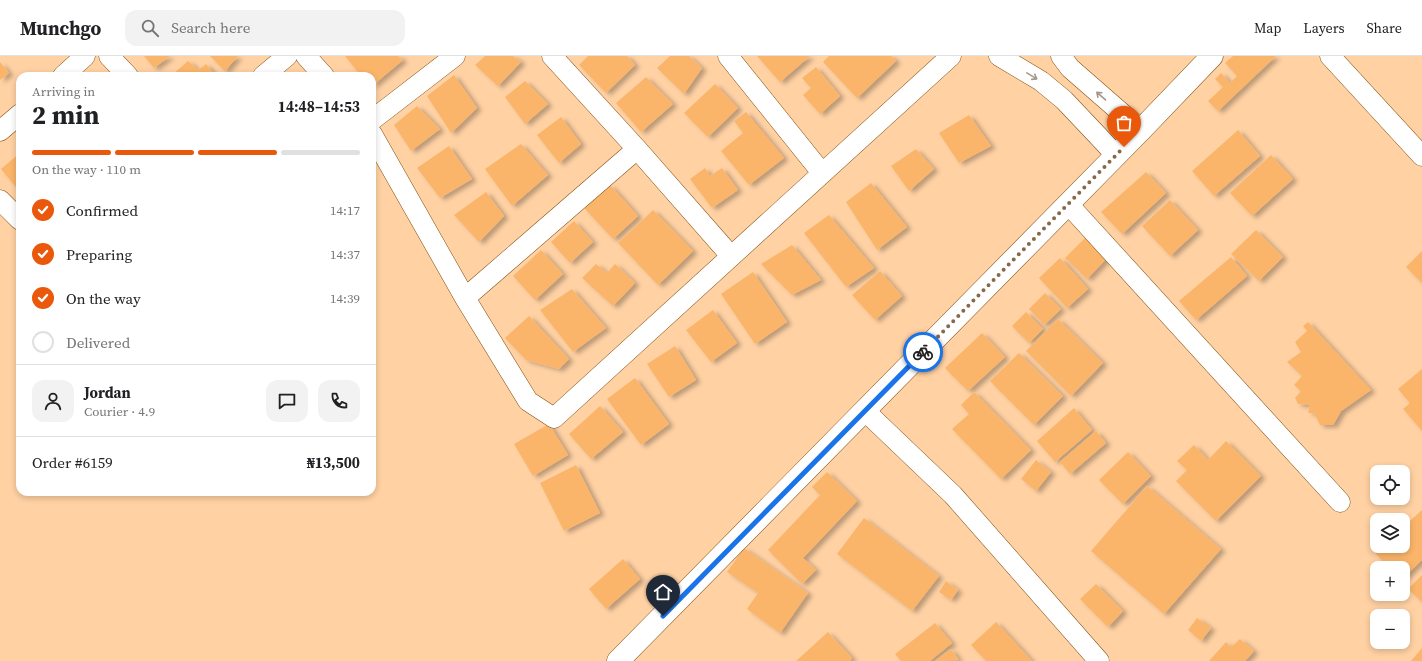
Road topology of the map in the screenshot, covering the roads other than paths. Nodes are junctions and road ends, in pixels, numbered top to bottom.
1 (85, 56) edge
2 (109, 56) edge
3 (287, 56) edge
4 (306, 56) edge
5 (456, 56) edge
6 (552, 56) edge
7 (728, 56) edge
8 (951, 56) edge
9 (999, 56) edge
10 (1061, 56) edge
11 (1212, 56) edge
12 (1330, 56) edge
13 (67, 72) edge
14 (124, 72) edge
15 (268, 72) edge
16 (320, 72) edge
17 (16, 117) edge
18 (376, 117) edge
19 (1141, 130) junction
20 (0, 131) edge
21 (376, 141) edge
22 (637, 149) junction
23 (1116, 155) junction
24 (1422, 156) edge
25 (822, 173) junction
26 (0, 200) edge
27 (1068, 204) junction
28 (16, 216) edge
29 (731, 256) junction
30 (465, 298) junction
31 (865, 411) junction
32 (1340, 502) dead end
33 (618, 661) edge
34 (1099, 661) edge

1 - 13 street
2 - 14 street
3 - 15 street
4 - 16 street
5 - 18 street
6 - 22 street
7 - 25 street
8 - 25 street
9 -> 23 street
19 -> 10 street
11 - 19 street
12 - 24 street
17 - 20 street
19 - 23 street
21 - 30 street
22 - 29 street
22 - 30 street
23 - 27 street
25 - 29 street
26 - 28 street
27 - 31 street
27 - 32 street
29 - 30 street
31 - 33 street
31 - 34 street

